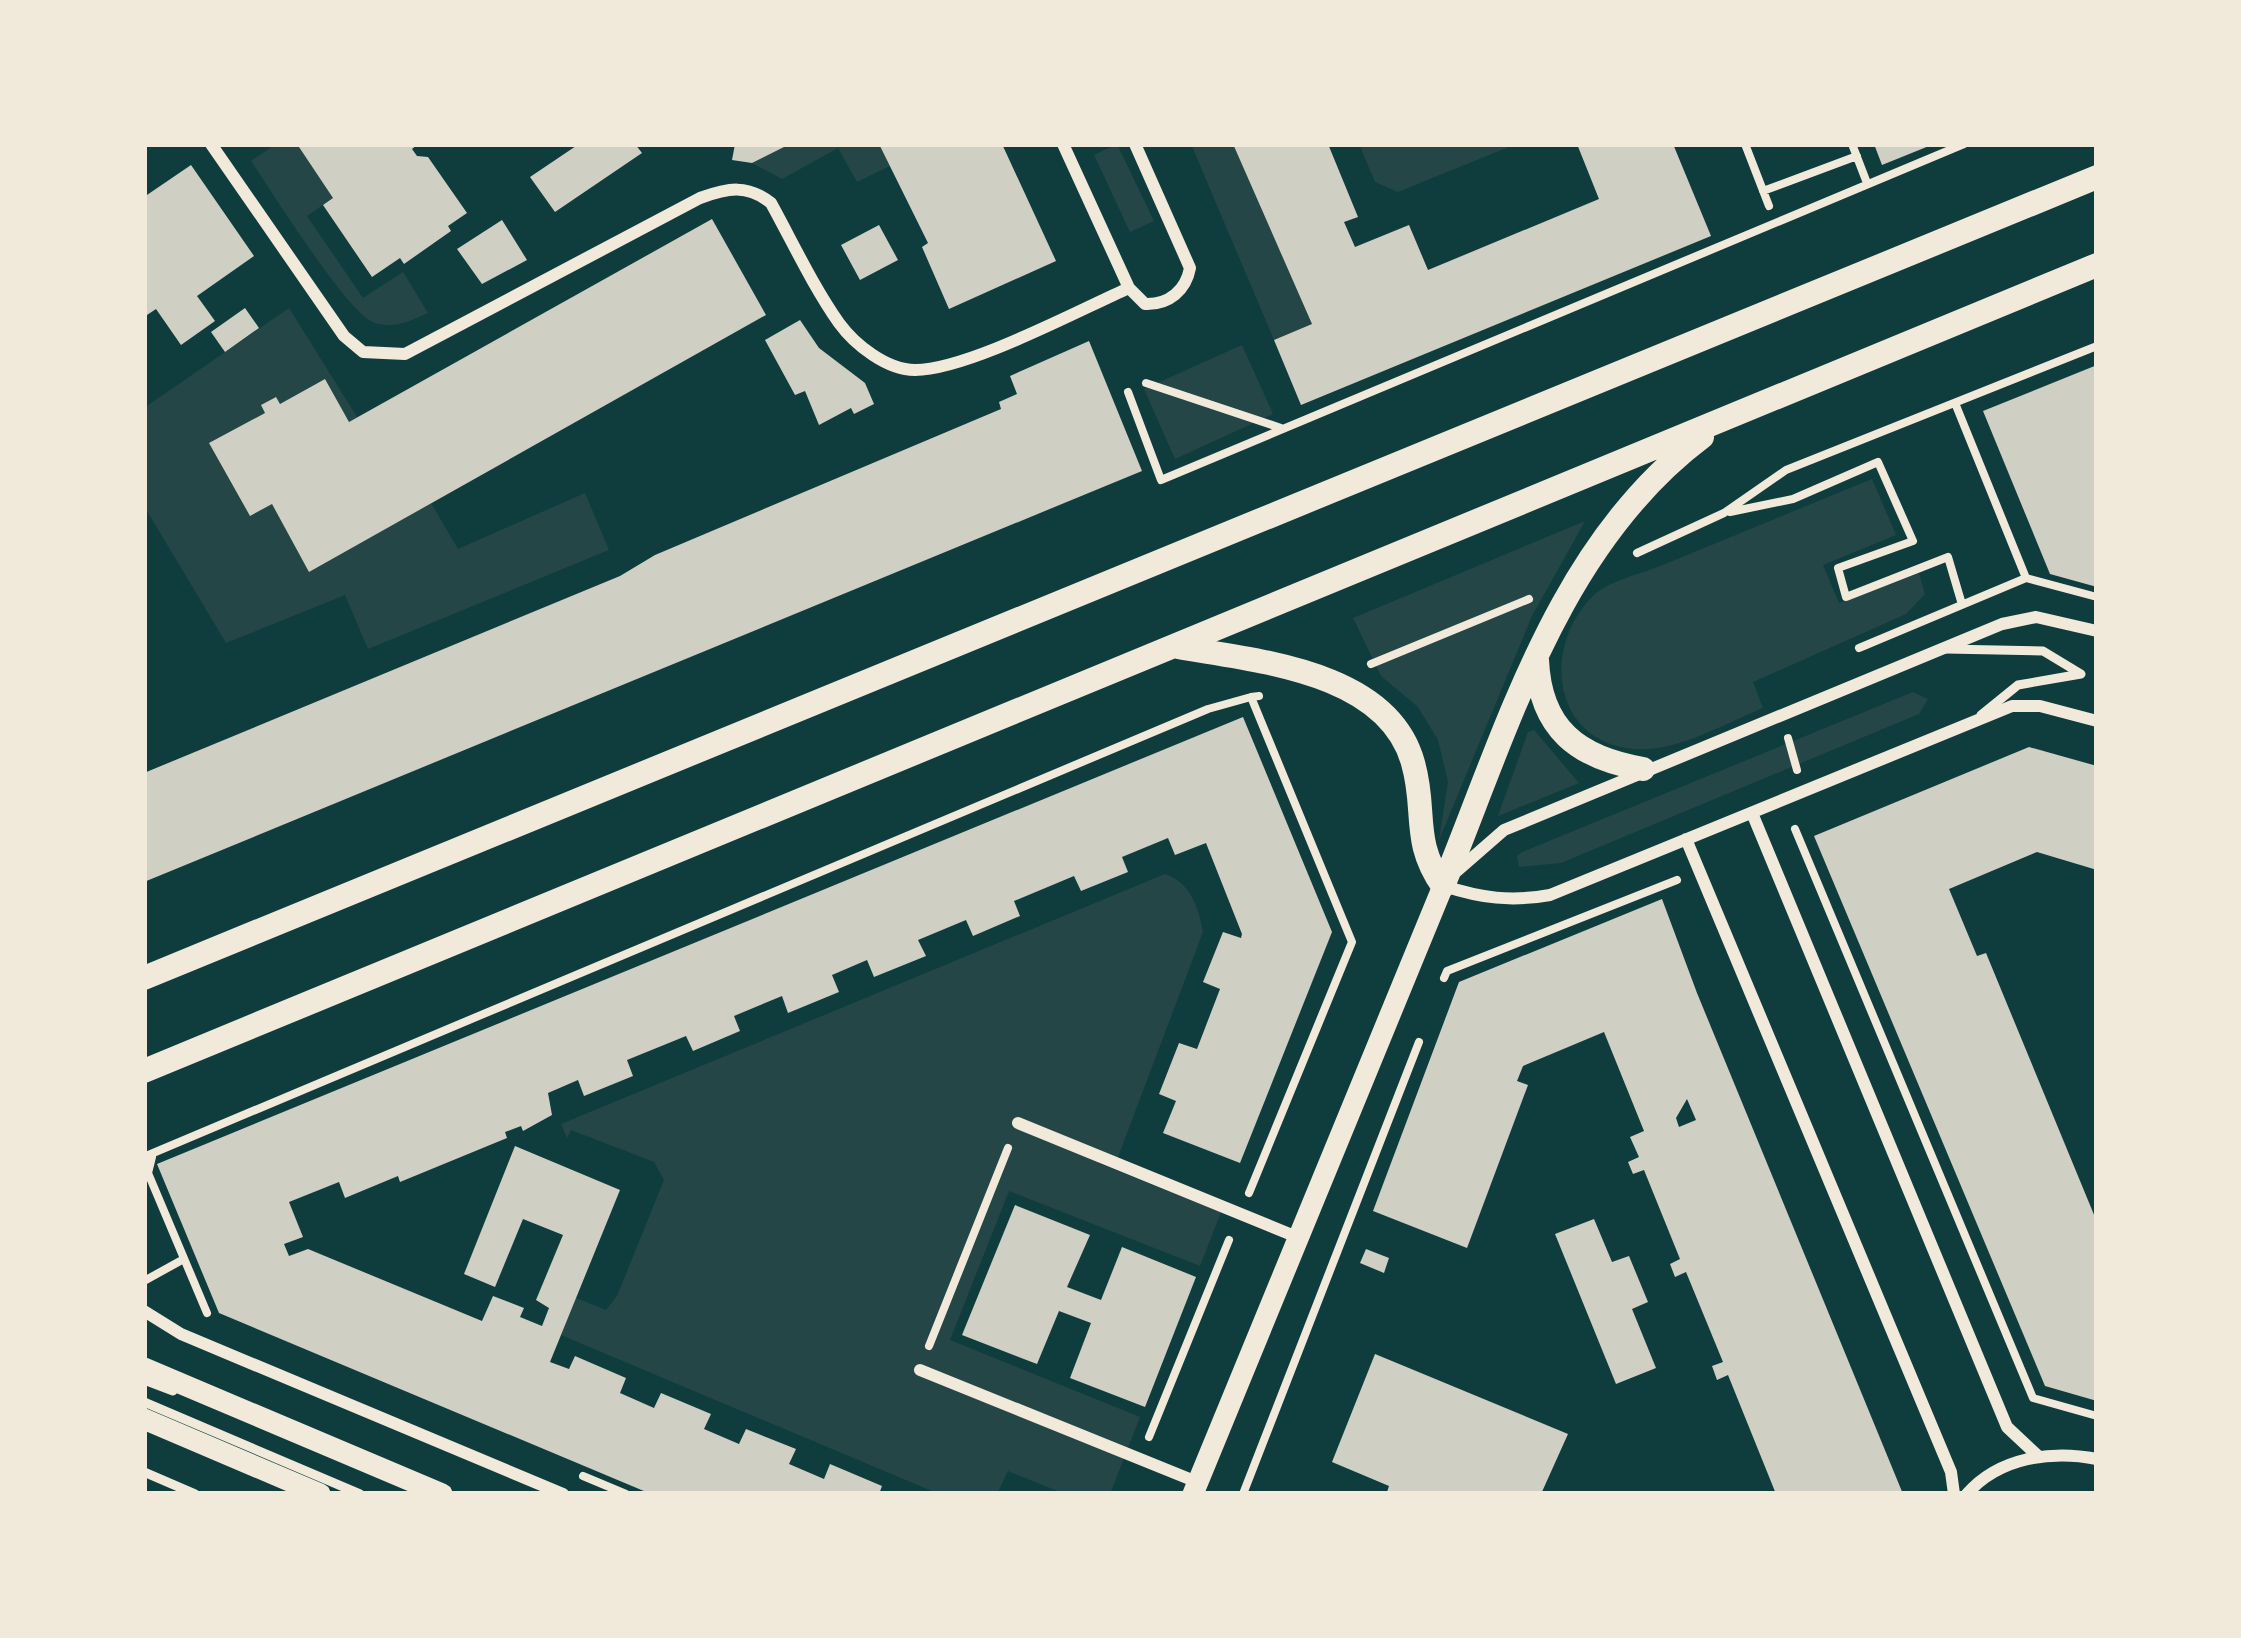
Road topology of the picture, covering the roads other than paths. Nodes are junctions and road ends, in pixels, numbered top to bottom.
1 (211, 144) edge
2 (1063, 144) edge
3 (1135, 144) edge
4 (2097, 176) edge
5 (2097, 265) edge
6 (1129, 288) junction
7 (1728, 418) junction
8 (2097, 631) edge
9 (1176, 647) junction
10 (1945, 649) junction
11 (1537, 656) junction
12 (2081, 674) junction
13 (2097, 678) edge
14 (2097, 722) edge
15 (1972, 723) junction
16 (1643, 769) junction
17 (1752, 814) junction
18 (1686, 839) junction
19 (1443, 886) junction
20 (144, 979) edge
21 (144, 1071) edge
22 (1018, 1123) road end
23 (1297, 1237) junction
24 (144, 1311) edge
25 (144, 1368) edge
26 (920, 1370) road end
27 (144, 1380) edge
28 (144, 1402) edge
29 (144, 1419) edge
30 (2038, 1456) junction
31 (2097, 1459) edge
32 (144, 1472) edge
33 (1195, 1488) edge
34 (195, 1494) edge
35 (320, 1494) edge
36 (360, 1494) edge
37 (415, 1494) edge
38 (442, 1494) edge
39 (563, 1494) edge
40 (1954, 1494) edge
41 (1967, 1494) edge

1 - 6 street
2 - 6 street
3 - 6 street
4 - 20 main road
5 - 7 main road
7 - 9 main road
7 - 11 main road
8 - 10 street
9 - 19 main road
9 - 21 main road
10 - 12 lane
10 - 16 street
11 - 16 main road
11 - 19 main road
12 - 13 lane
12 - 15 lane
14 - 15 street
15 - 17 street
16 - 19 street
17 - 18 street
17 - 30 street
18 - 19 street
18 - 40 street
19 - 23 street
22 - 23 street
23 - 33 street
24 - 39 street
25 - 38 street
26 - 33 street
27 - 37 lane
28 - 36 lane
29 - 35 street
30 - 31 street
30 - 41 street
32 - 34 lane

